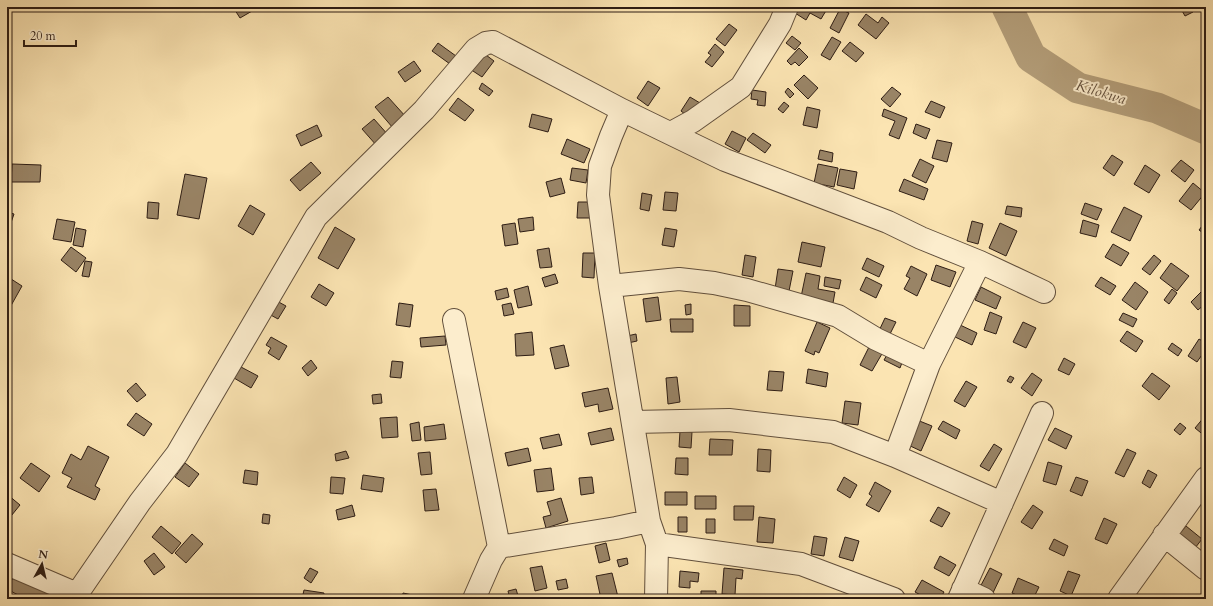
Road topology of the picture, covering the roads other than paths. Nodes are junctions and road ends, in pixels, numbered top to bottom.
1 (787, 7) edge
2 (622, 110) junction
3 (671, 133) junction
4 (980, 262) junction
5 (610, 286) junction
6 (1044, 292) dead end
7 (454, 320) dead end
8 (929, 364) junction
9 (1042, 413) dead end
10 (633, 422) junction
11 (895, 456) junction
12 (1206, 478) edge
13 (1002, 503) junction
14 (649, 521) junction
15 (1164, 535) junction
16 (657, 544) junction
17 (499, 547) junction
18 (7, 564) edge
19 (1206, 569) edge
20 (961, 594) edge
21 (80, 596) edge
22 (474, 599) edge
23 (656, 599) edge
24 (894, 599) edge
25 (984, 599) edge
26 (1119, 599) edge

1 - 3 street
2 - 3 street
2 - 5 street
2 - 21 street
3 - 4 street
4 - 6 street
4 - 8 street
5 - 8 street
5 - 10 street
7 - 17 street
8 - 11 street
9 - 13 street
10 - 11 street
10 - 14 street
11 - 13 street
12 - 15 street
13 - 20 street
14 - 16 street
14 - 17 street
15 - 19 street
15 - 26 street
16 - 23 street
16 - 24 street
17 - 22 street
18 - 21 street
20 - 25 street

